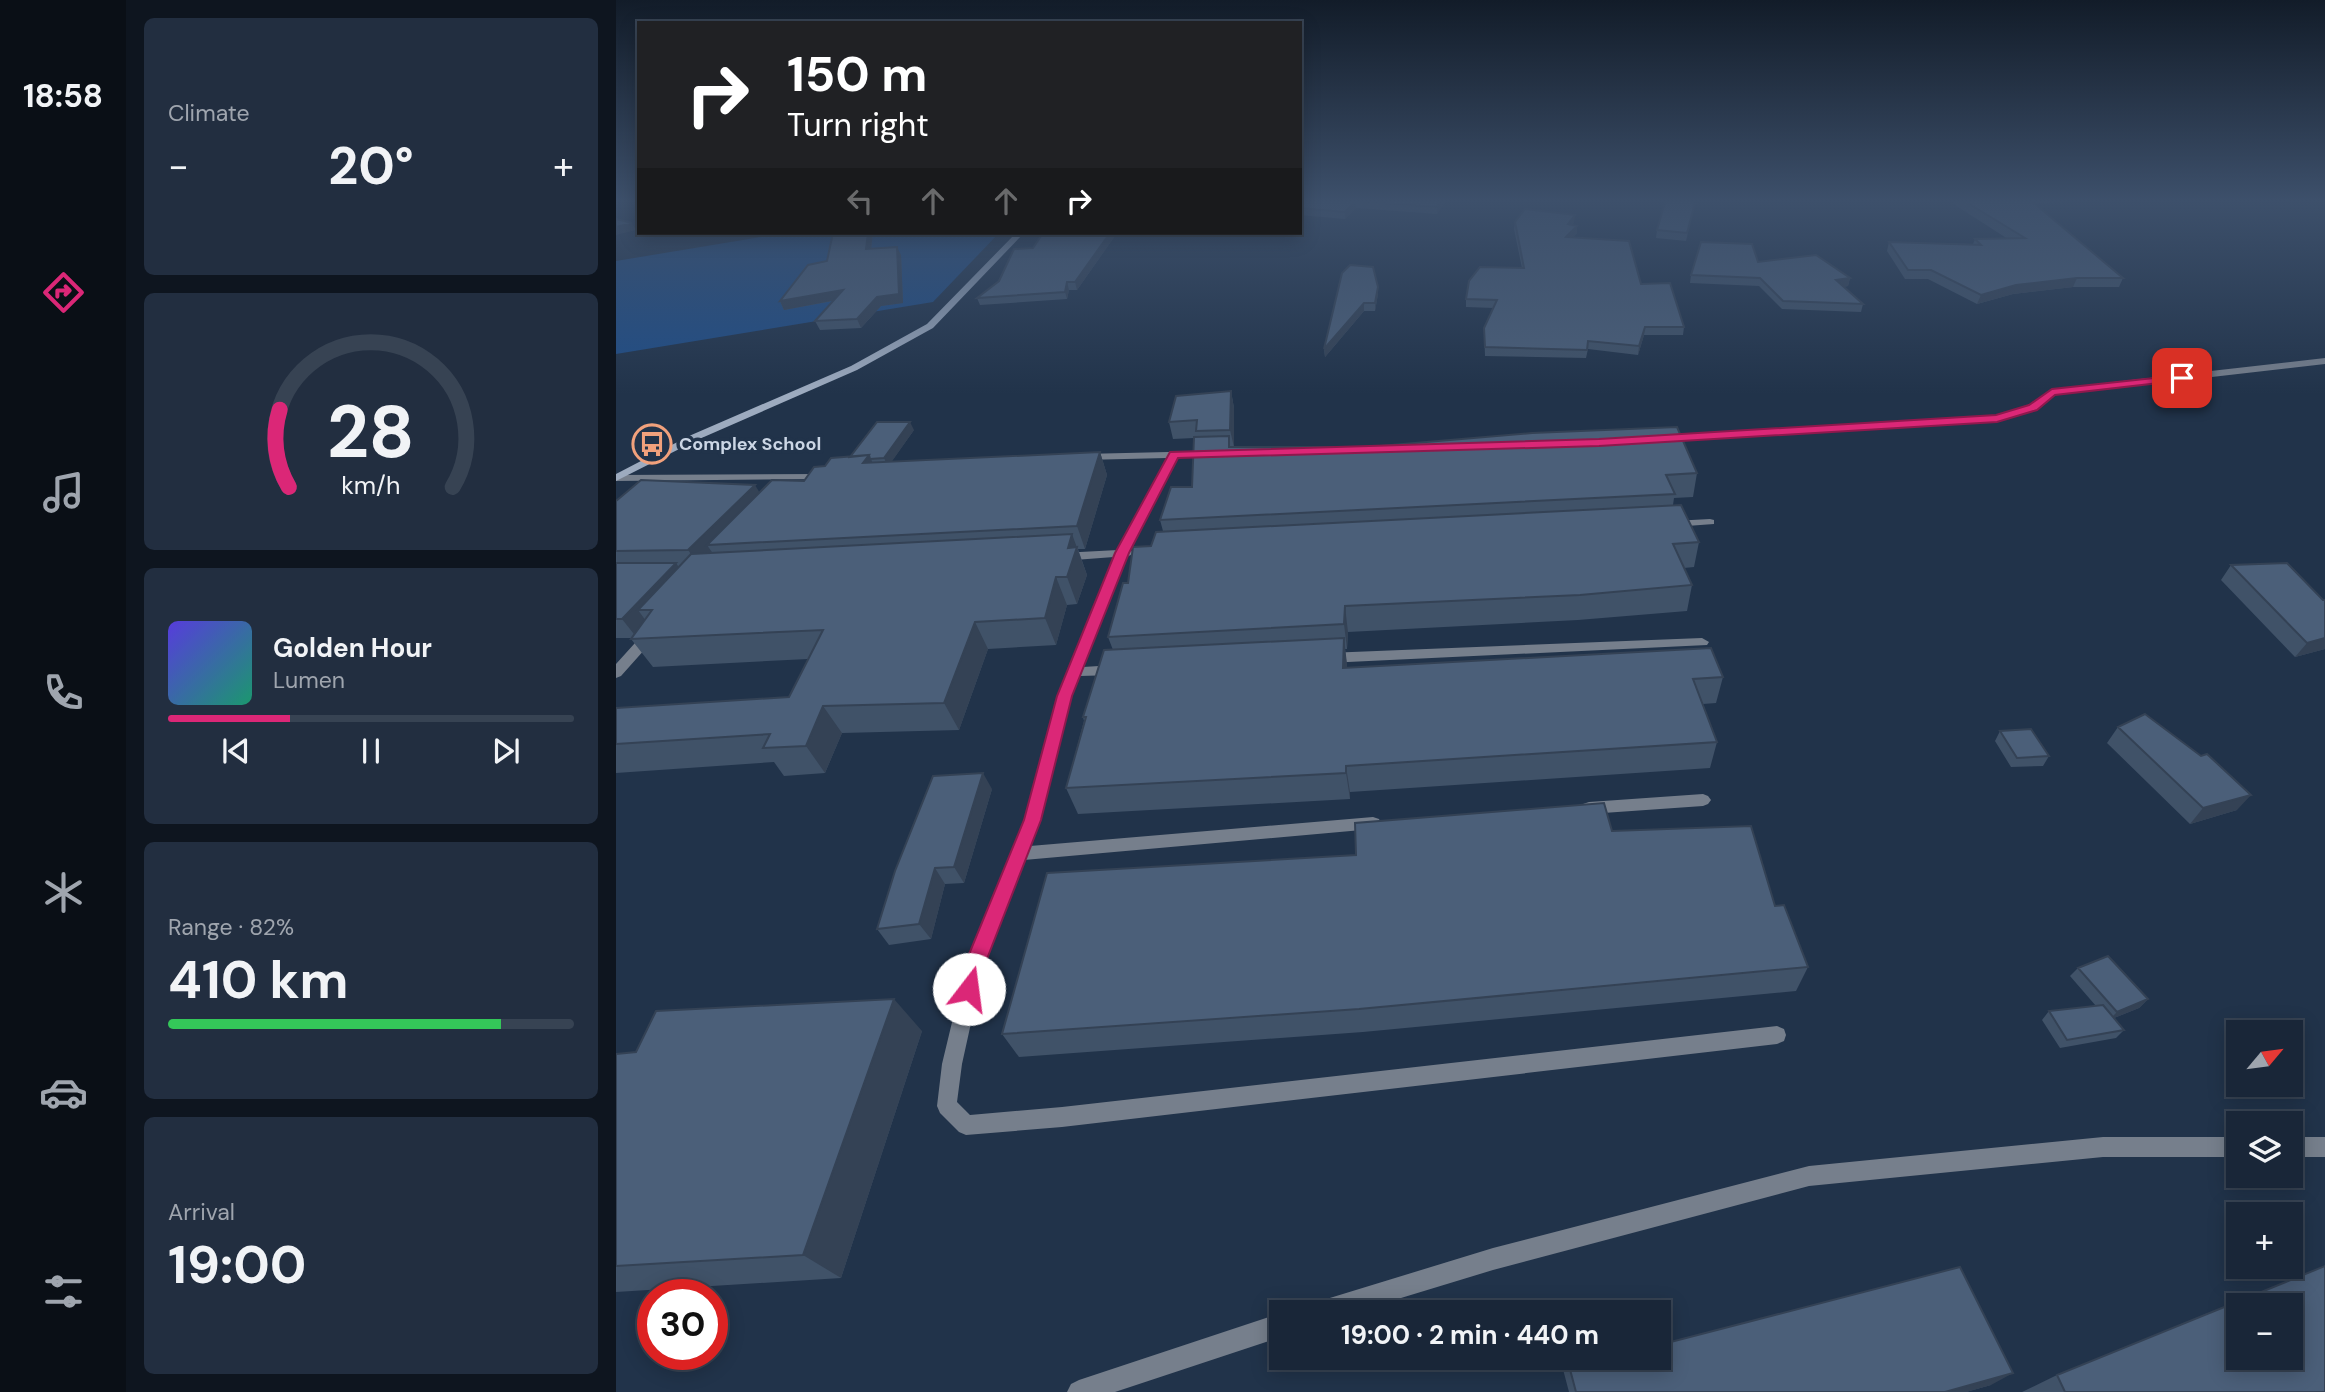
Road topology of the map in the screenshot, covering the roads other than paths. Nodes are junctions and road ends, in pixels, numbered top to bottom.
1 (990, 264) edge
2 (2325, 361) edge
3 (1654, 439) edge
4 (1228, 453) edge
5 (1174, 454) junction
6 (1066, 459) edge
7 (838, 476) edge
8 (616, 478) edge
9 (800, 478) junction
10 (790, 488) edge
11 (1710, 522) dead end
12 (1656, 524) edge
13 (1129, 553) junction
14 (1052, 557) edge
15 (658, 626) edge
16 (1702, 642) dead end
17 (1309, 659) edge
18 (1129, 669) edge
19 (1074, 672) junction
20 (616, 673) edge
21 (1703, 800) dead end
22 (1566, 810) edge
23 (1387, 822) edge
24 (1019, 854) junction
25 (1777, 1035) dead end
26 (2226, 1147) edge
27 (2303, 1147) edge
28 (2325, 1147) edge
29 (1359, 1300) edge
30 (1269, 1329) edge
31 (1079, 1392) edge

1 - 8 main road
2 - 3 street
4 - 5 street
5 - 6 street
5 - 13 street
7 - 9 street
8 - 9 street
9 - 10 street
11 - 12 street
13 - 14 street
13 - 19 street
15 - 20 street
16 - 17 street
18 - 19 street
19 - 24 street
21 - 22 street
23 - 24 street
24 - 25 street
26 - 29 street
27 - 28 street
30 - 31 street

